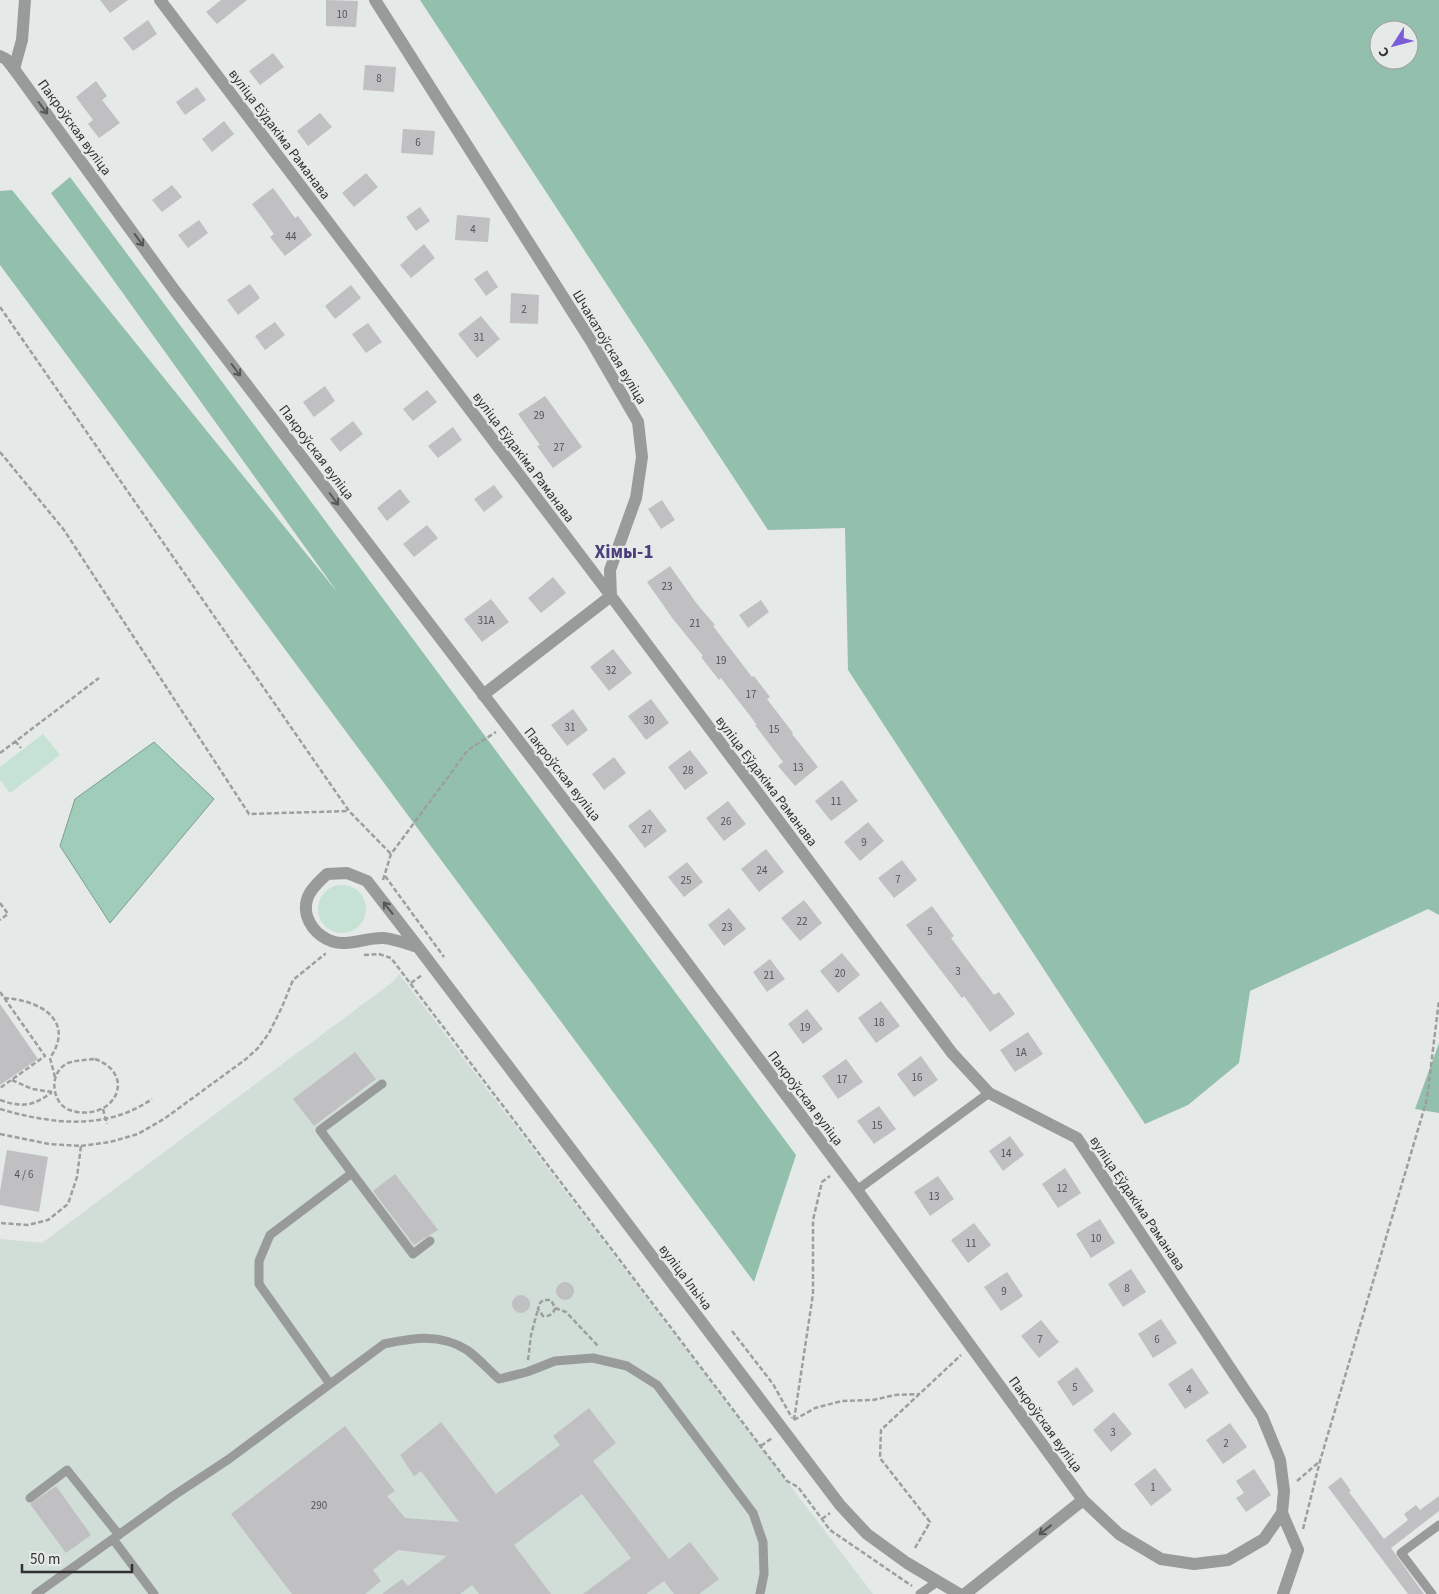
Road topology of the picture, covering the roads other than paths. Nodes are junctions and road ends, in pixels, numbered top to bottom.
1 (24, 0) edge
2 (160, 0) edge
3 (375, 0) edge
4 (0, 56) edge
5 (14, 69) junction
6 (611, 596) junction
7 (483, 695) junction
8 (418, 947) junction
9 (382, 1084) dead end
10 (989, 1092) junction
11 (352, 1174) junction
12 (857, 1190) junction
13 (430, 1242) dead end
14 (330, 1384) junction
15 (30, 1498) dead end
16 (1084, 1500) junction
17 (1282, 1513) junction
18 (1439, 1525) edge
19 (116, 1537) junction
20 (1228, 1560) joint
21 (937, 1582) junction
22 (921, 1593) edge
23 (36, 1594) edge
24 (154, 1594) edge
25 (760, 1594) edge
26 (959, 1594) edge
27 (965, 1594) edge
28 (1283, 1594) edge
29 (1432, 1594) edge

1 - 5 street
2 - 6 street, вуліца Еўдакіма Раманава
3 - 6 street, Шчакатоўская вуліца
4 - 5 street, Пакроўская вуліца
5 -> 7 street, Пакроўская вуліца
6 - 7 street
6 - 10 street, вуліца Еўдакіма Раманава
7 - 12 street, Пакроўская вуліца
8 -> 8 street, вуліца Ільіча
8 - 21 street, вуліца Ільіча
9 - 11 lane
10 - 12 lane
10 - 17 street, вуліца Еўдакіма Раманава
11 - 13 lane
11 - 14 lane
12 - 16 street, Пакроўская вуліца
14 - 19 lane
14 - 25 lane
15 - 19 lane
16 - 20 street, Пакроўская вуліца
16 -> 27 street
17 - 20 street, вуліца Еўдакіма Раманава
17 - 28 street
18 - 29 lane
19 - 23 lane
19 - 24 lane
21 - 22 lane
21 - 26 street, вуліца Ільіча

